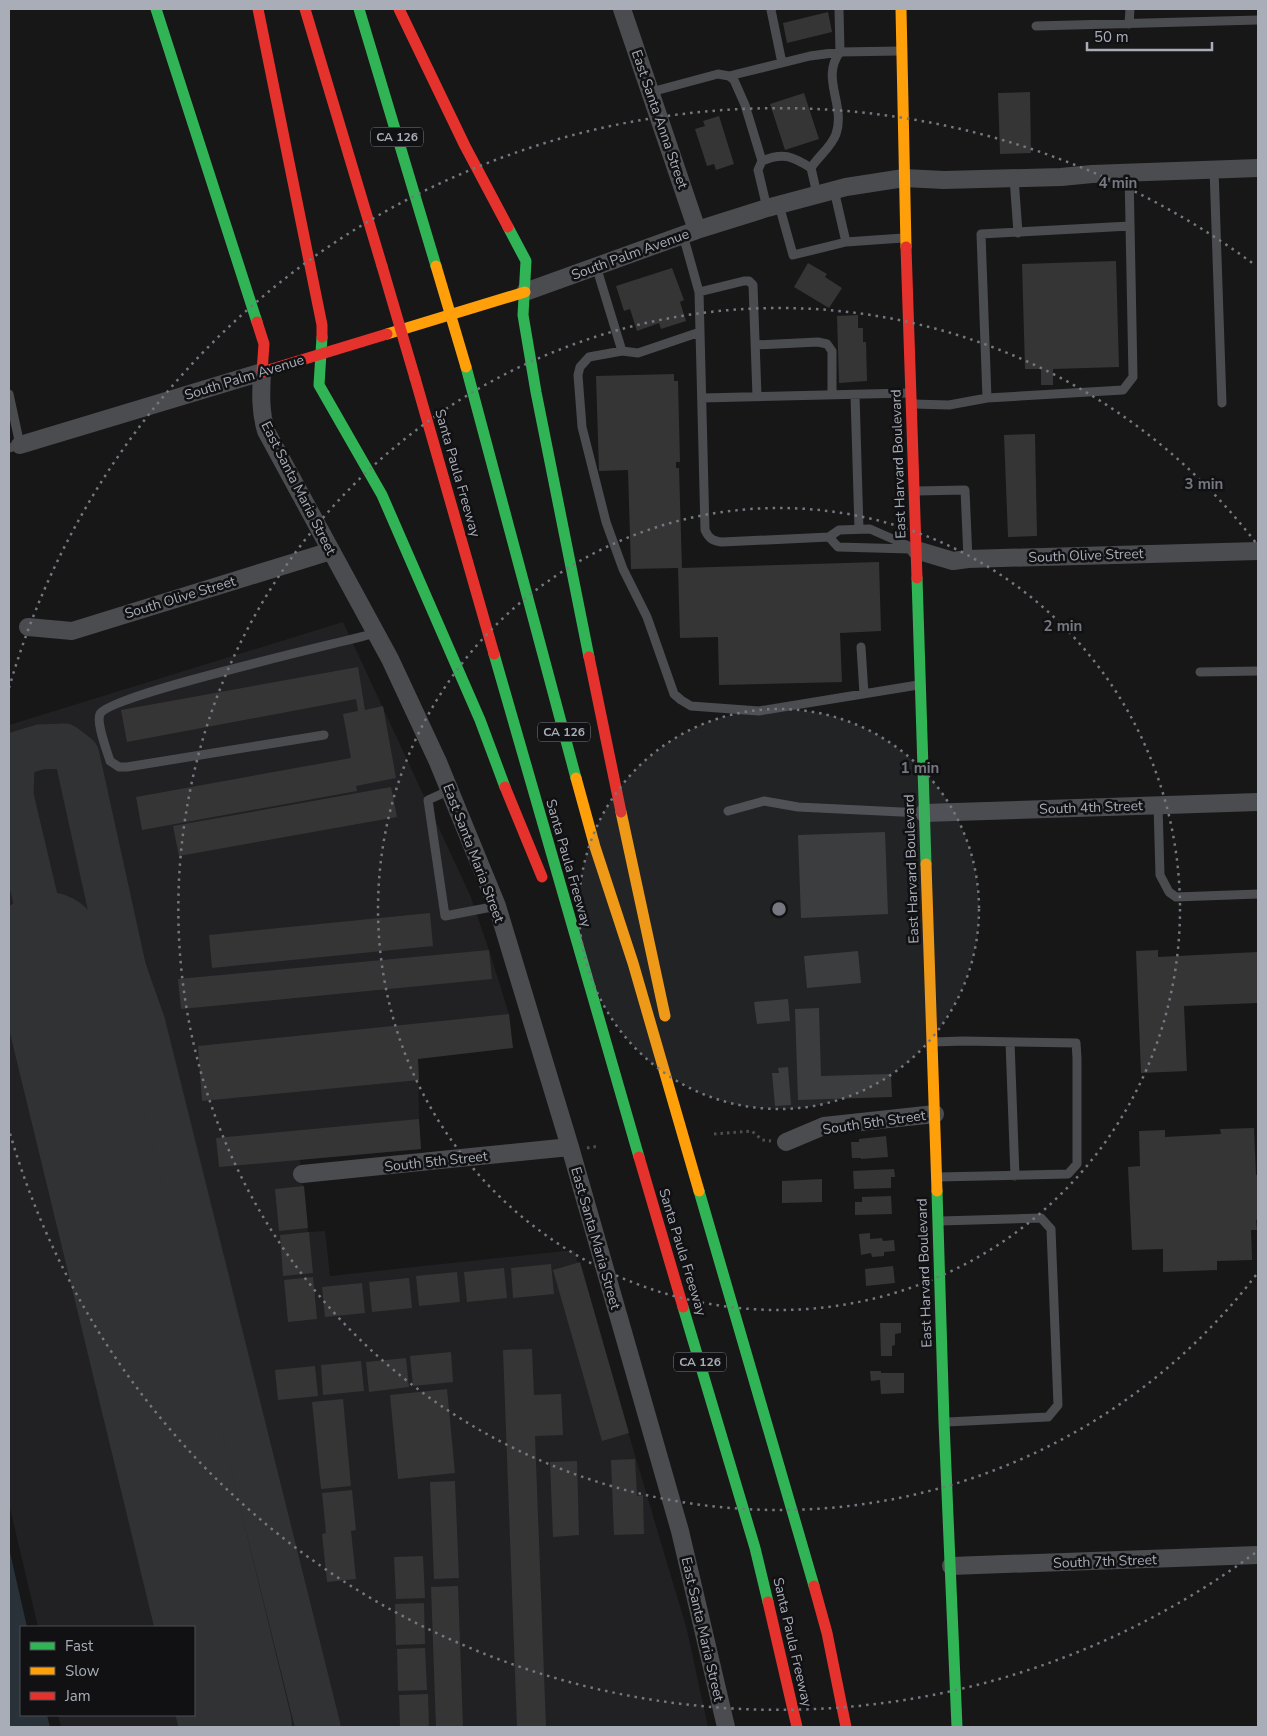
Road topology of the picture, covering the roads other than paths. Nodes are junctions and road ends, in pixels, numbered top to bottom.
1 (156, 9) edge
2 (258, 9) edge
3 (305, 9) edge
4 (359, 9) edge
5 (399, 9) edge
6 (622, 9) edge
7 (772, 9) edge
8 (839, 9) edge
9 (901, 9) edge
10 (1130, 9) edge
11 (1258, 20) edge
12 (1129, 24) junction
13 (1036, 26) dead end
14 (902, 51) junction
15 (840, 52) junction
16 (782, 63) junction
17 (729, 76) junction
18 (650, 92) junction
19 (762, 161) junction
20 (811, 168) junction
21 (1258, 168) edge
22 (1214, 169) junction
23 (1130, 172) junction
24 (904, 178) junction
25 (1014, 178) junction
26 (826, 192) junction
27 (773, 206) junction
28 (1130, 226) junction
29 (690, 232) junction
30 (1018, 233) junction
31 (906, 237) junction
32 (846, 242) junction
33 (596, 266) junction
34 (525, 292) junction
35 (699, 292) junction
36 (700, 332) junction
37 (755, 345) junction
38 (622, 351) junction
39 (322, 353) junction
40 (262, 372) junction
41 (9, 394) edge
42 (832, 395) junction
43 (855, 395) junction
44 (757, 396) junction
45 (702, 398) junction
46 (987, 398) junction
47 (911, 399) junction
48 (1222, 403) dead end
49 (14, 447) edge
50 (914, 491) junction
51 (859, 529) junction
52 (830, 537) junction
53 (916, 550) junction
54 (1258, 550) edge
55 (331, 551) junction
56 (968, 559) junction
57 (28, 627) dead end
58 (376, 633) junction
59 (861, 647) dead end
60 (1258, 671) edge
61 (1200, 672) dead end
62 (920, 685) junction
63 (864, 694) junction
64 (324, 734) dead end
65 (450, 790) junction
66 (1258, 802) edge
67 (1158, 805) junction
68 (728, 811) dead end
69 (924, 813) junction
70 (546, 888) dead end
71 (1258, 894) edge
72 (497, 906) junction
73 (558, 915) dead end
74 (592, 999) junction
75 (668, 1028) dead end
76 (932, 1042) junction
77 (1010, 1042) junction
78 (670, 1046) dead end
79 (672, 1095) junction
80 (934, 1114) junction
81 (786, 1142) road end
82 (570, 1147) junction
83 (302, 1174) dead end
84 (936, 1176) junction
85 (1015, 1176) junction
86 (937, 1222) junction
87 (944, 1422) junction
88 (1258, 1556) edge
89 (951, 1566) junction
90 (726, 1727) edge
91 (797, 1727) edge
92 (846, 1727) edge
93 (957, 1727) edge

1 - 40 main road, East Santa Maria Street
2 - 39 main road
3 - 74 main road, Santa Paula Freeway / CA 126, bridge
4 - 79 main road, CA 126, bridge
5 - 34 main road
6 - 18 street, East Santa Anna Street
7 - 16 lane
8 - 15 lane
9 - 14 main road, East Harvard Boulevard
10 - 12 lane
11 - 12 lane
12 - 13 lane
14 - 15 lane
14 - 24 main road, East Harvard Boulevard
15 - 16 lane
15 - 20 lane
16 - 17 lane
17 - 18 lane
17 - 19 lane
18 - 29 street, East Santa Anna Street
19 - 20 lane
19 - 27 lane
20 - 26 lane
21 - 22 street, South Palm Avenue
22 - 23 street, South Palm Avenue
22 - 48 lane
23 - 25 street, South Palm Avenue
23 - 28 lane
24 - 25 street, South Palm Avenue
24 - 26 street, South Palm Avenue
24 - 31 main road, East Harvard Boulevard
25 - 30 lane
26 - 27 street, South Palm Avenue
26 - 32 lane
27 - 29 street, South Palm Avenue
27 - 32 lane
28 - 30 lane
28 - 46 lane
29 - 33 street, South Palm Avenue
29 - 35 lane
30 - 46 lane
31 - 32 lane
31 - 47 main road, East Harvard Boulevard
33 - 34 street, South Palm Avenue
33 - 38 lane
34 - 39 main road, South Palm Avenue
34 - 75 main road
35 - 36 lane
35 - 37 lane
36 - 38 lane
36 - 45 lane
37 - 42 lane
37 - 44 lane
38 - 63 lane
39 - 40 main road, South Palm Avenue
39 - 70 main road
40 - 49 street, South Palm Avenue
40 - 55 street, East Santa Maria Street
41 - 49 lane
42 - 43 lane
42 - 44 lane
43 - 47 lane
43 - 51 lane
44 - 45 lane
45 - 52 lane
46 - 47 lane
47 - 50 main road, East Harvard Boulevard
50 - 53 main road, East Harvard Boulevard
50 - 56 lane
51 - 52 lane
51 - 53 lane
52 - 53 lane
53 - 56 street, South Olive Street
53 - 62 main road, East Harvard Boulevard
54 - 56 street, South Olive Street
55 - 57 street, South Olive Street
55 - 58 street, East Santa Maria Street
58 - 64 lane
58 - 65 street, East Santa Maria Street
59 - 63 lane
60 - 61 lane
62 - 63 lane
62 - 69 main road, East Harvard Boulevard
65 - 72 street, East Santa Maria Street
65 - 72 lane
66 - 67 street, South 4th Street
67 - 69 street, South 4th Street
67 - 71 lane
68 - 69 lane
69 - 76 main road, East Harvard Boulevard
72 - 82 street, East Santa Maria Street
73 - 74 main road
74 - 91 main road, Santa Paula Freeway / CA 126
76 - 77 lane
76 - 80 main road, East Harvard Boulevard
77 - 85 lane
77 - 85 lane
78 - 79 main road
79 - 92 main road, CA 126
80 - 81 street, South 5th Street
80 - 84 main road, East Harvard Boulevard
82 - 83 street, South 5th Street
82 - 90 street, East Santa Maria Street
84 - 85 lane
84 - 86 main road, East Harvard Boulevard
86 - 87 main road, East Harvard Boulevard
86 - 87 lane
87 - 89 main road, East Harvard Boulevard
88 - 89 street, South 7th Street
89 - 93 main road, East Harvard Boulevard

